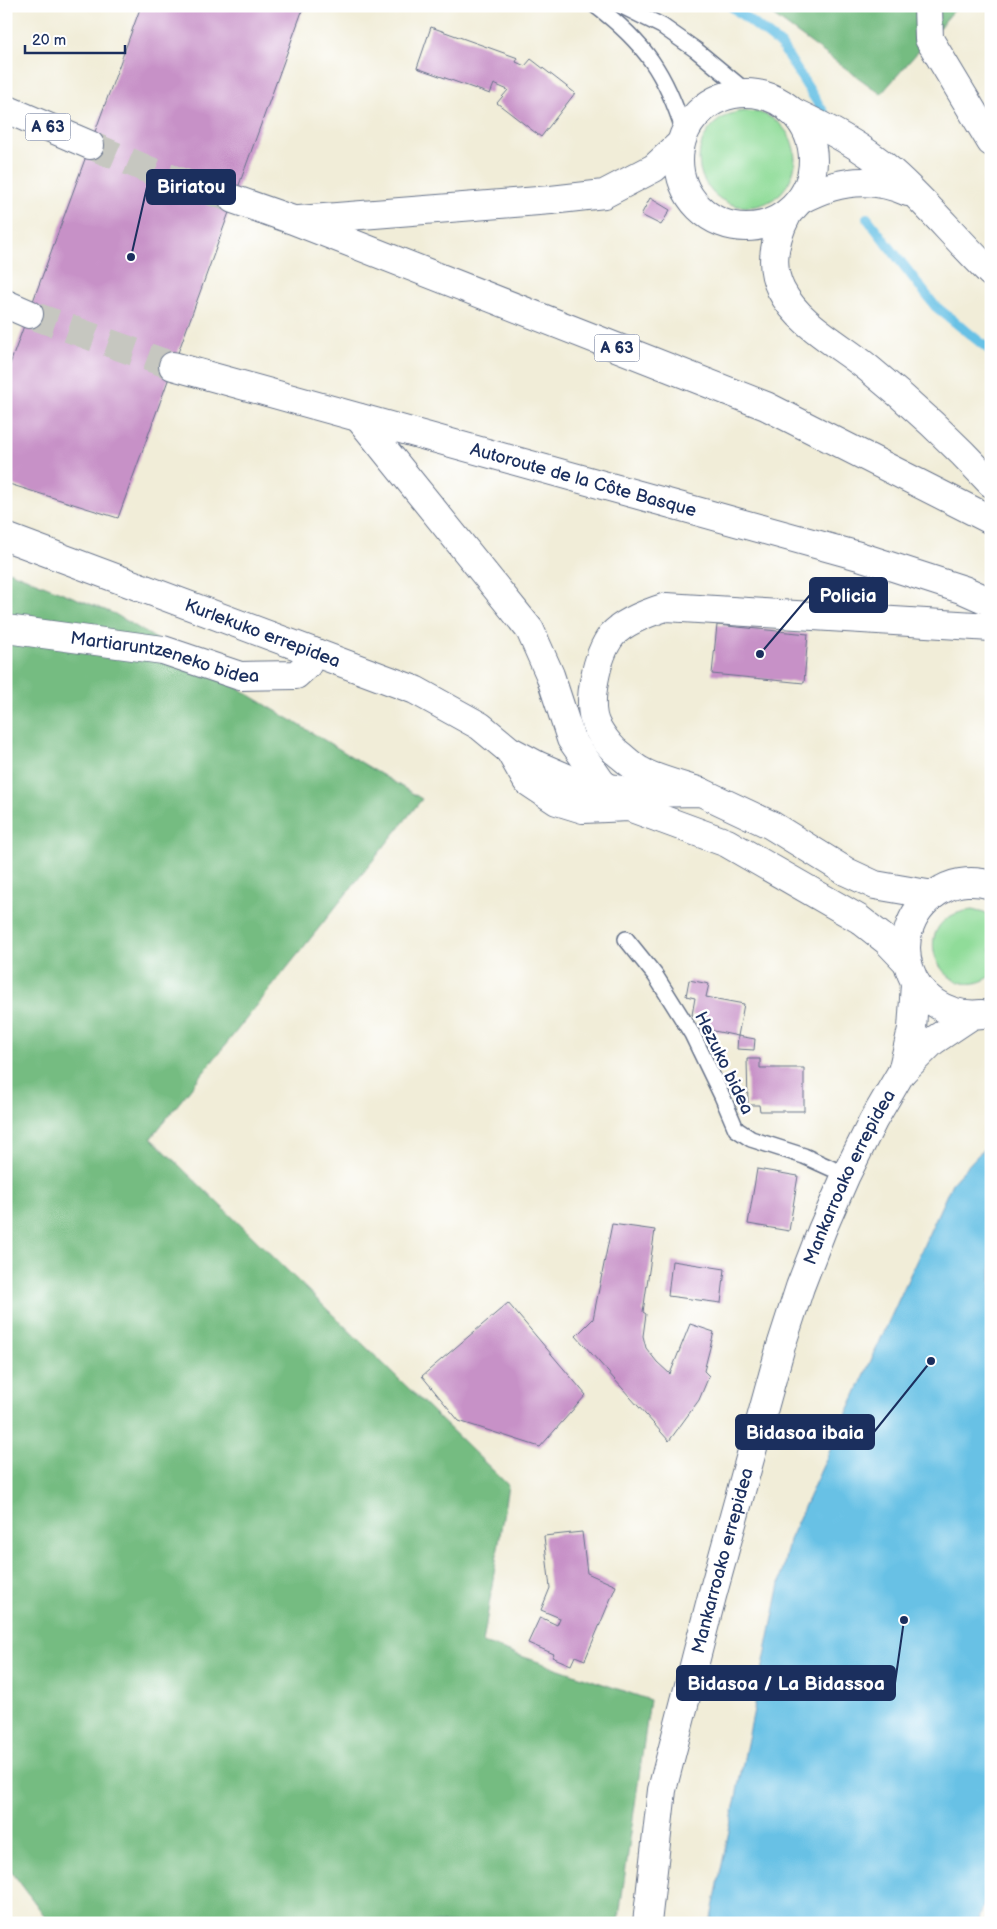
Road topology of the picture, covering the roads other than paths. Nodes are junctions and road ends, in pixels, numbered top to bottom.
1 (596, 6) edge
2 (622, 6) edge
3 (928, 6) edge
4 (748, 93) junction
5 (6, 109) edge
6 (791, 111) junction
7 (682, 138) junction
8 (991, 142) edge
9 (90, 145) tunnel mouth
10 (918, 197) junction
11 (234, 199) tunnel mouth
12 (794, 207) junction
13 (293, 220) junction
14 (991, 272) edge
15 (173, 366) tunnel mouth
16 (359, 418) junction
17 (991, 483) edge
18 (991, 520) edge
19 (6, 537) edge
20 (991, 602) edge
21 (991, 627) edge
22 (6, 629) edge
23 (314, 652) junction
24 (509, 750) junction
25 (608, 788) junction
26 (700, 792) junction
27 (629, 807) junction
28 (991, 885) edge
29 (932, 894) junction
30 (626, 939) dead end
31 (911, 973) junction
32 (981, 1014) edge
33 (901, 1073) junction
34 (846, 1175) junction
35 (648, 1923) edge

1 - 7 lane
2 - 4 lane
3 - 8 main road
4 - 6 main road
4 - 7 main road
5 - 9 main road, A 63
6 - 10 main road
6 - 12 main road
7 - 12 main road
7 - 13 main road
10 - 12 main road
10 - 14 main road
11 - 13 main road, A 63
12 - 17 main road
13 - 18 main road, A 63
15 - 16 main road, Autoroute de la Côte Basque
16 - 20 main road, Autoroute de la Côte Basque
16 - 25 main road
19 - 23 main road, Kurlekuko errepidea
21 - 26 main road
22 - 23 main road, Martiaruntzeneko bidea
23 - 24 main road, Kurlekuko errepidea
24 - 25 main road
24 - 27 main road
25 - 26 main road
25 - 27 main road
26 - 29 main road
27 - 31 main road
28 - 29 main road
29 - 31 main road, Mankarroako errepidea
30 - 34 lane, Hezuko bidea
31 - 32 main road
31 - 33 main road, Mankarroako errepidea
32 - 33 main road, Mankarroako errepidea
33 - 34 main road, Mankarroako errepidea
34 - 35 main road, Mankarroako errepidea

